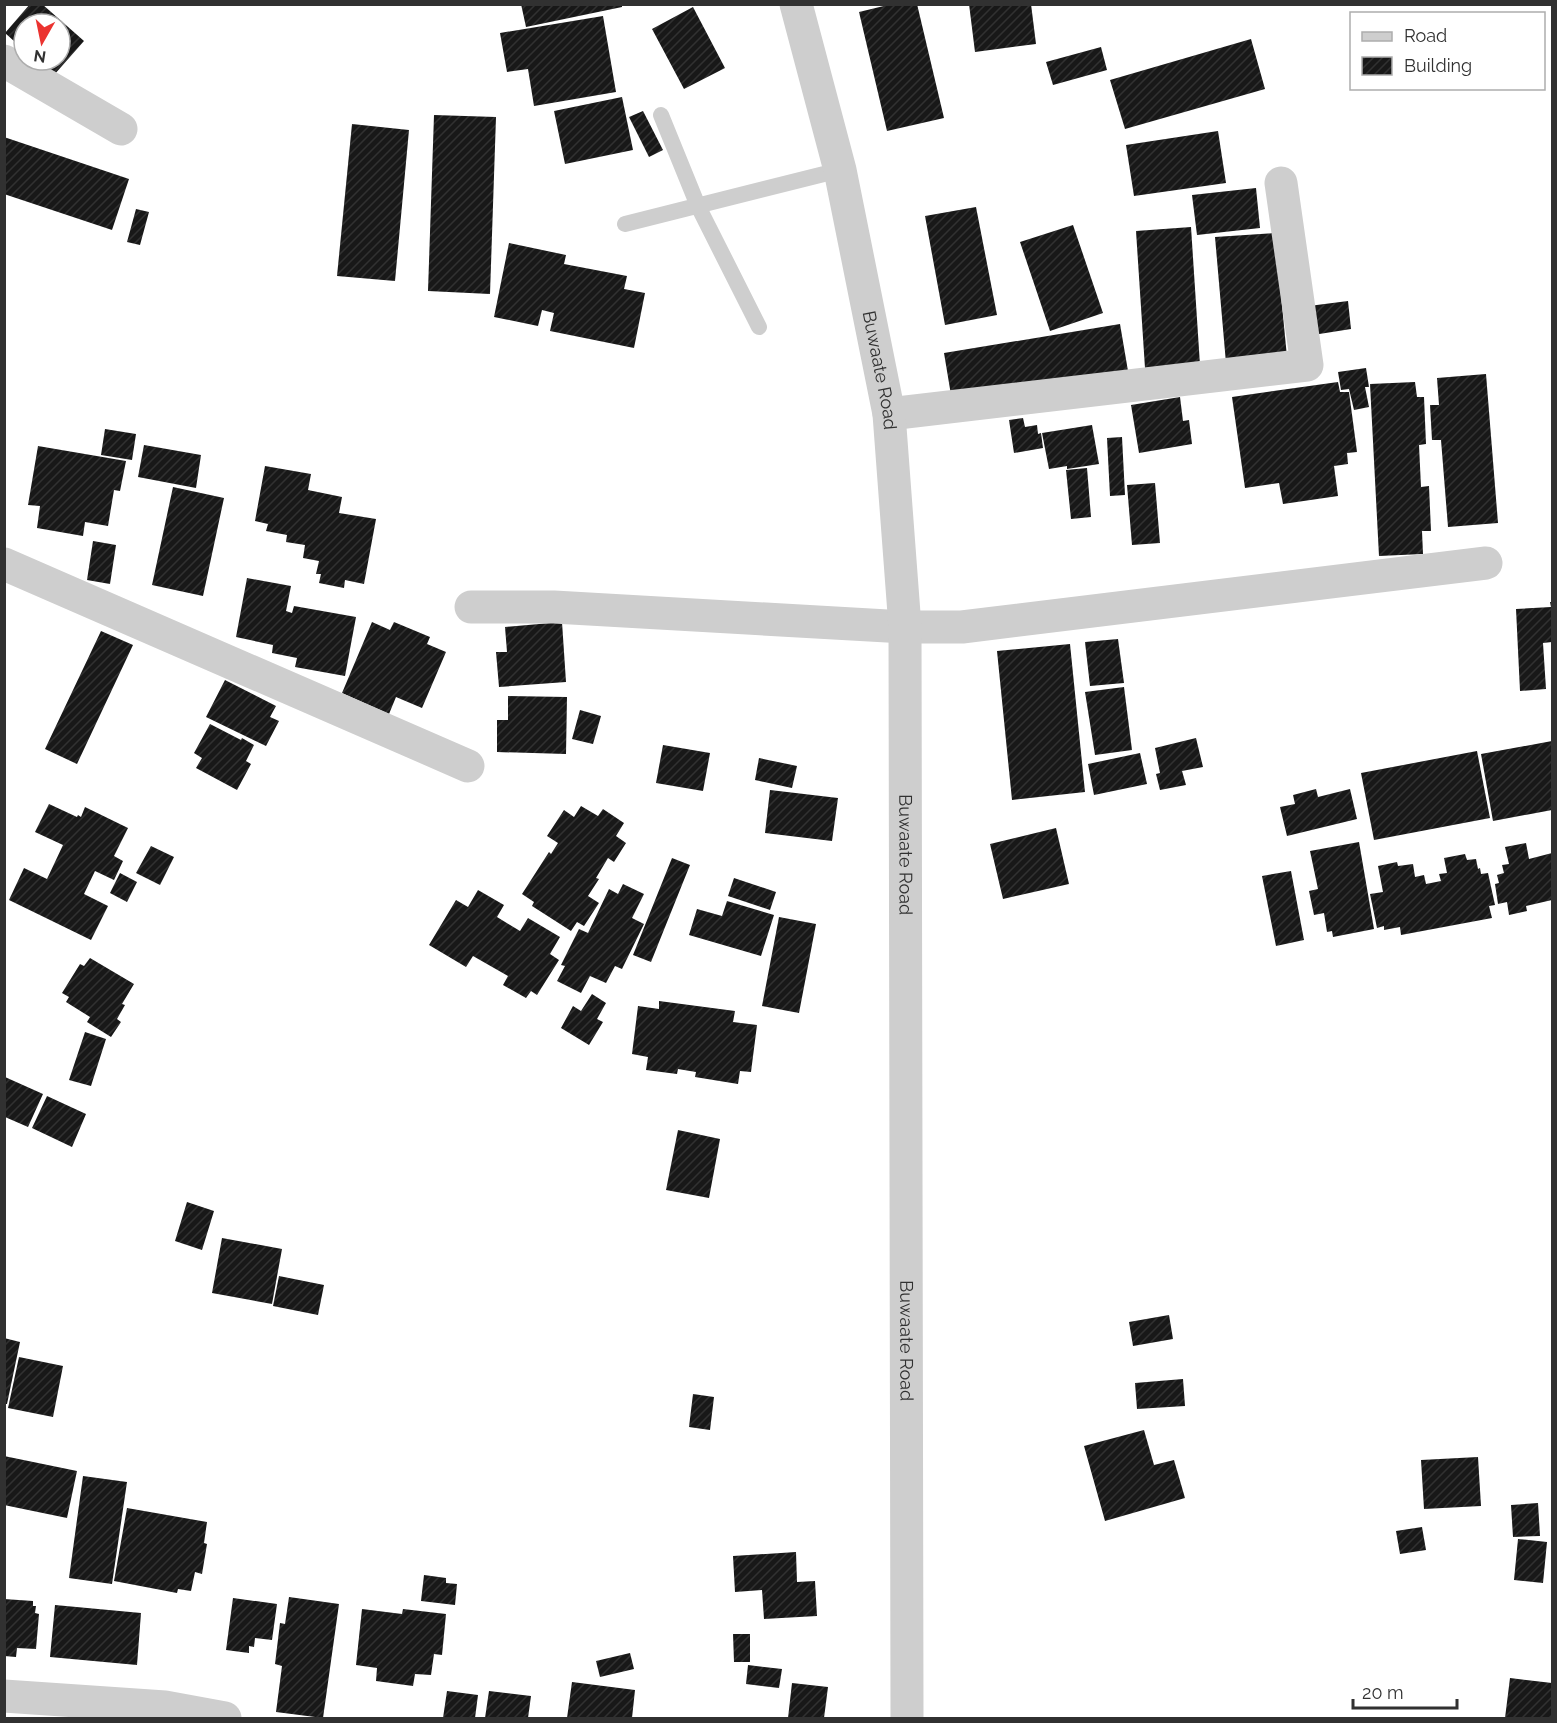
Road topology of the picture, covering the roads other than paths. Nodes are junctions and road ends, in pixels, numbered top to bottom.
1 (796, 4) edge
2 (4, 61) edge
3 (661, 115) dead end
4 (121, 129) dead end
5 (840, 170) junction
6 (1281, 183) dead end
7 (698, 206) junction
8 (625, 224) dead end
9 (759, 327) dead end
10 (889, 414) junction
11 (1486, 563) dead end
12 (4, 564) edge
13 (471, 608) dead end
14 (905, 627) junction
15 (468, 766) dead end
16 (4, 1696) edge
17 (225, 1719) edge
18 (907, 1719) edge

1 - 5 street, Buwaate Road
2 - 4 street
3 - 7 lane
5 - 7 lane
5 - 10 street, Buwaate Road
6 - 10 street
7 - 8 lane
7 - 9 lane
10 - 14 street, Buwaate Road
11 - 14 street
12 - 15 street
13 - 14 street
14 - 18 street, Buwaate Road
16 - 17 street

